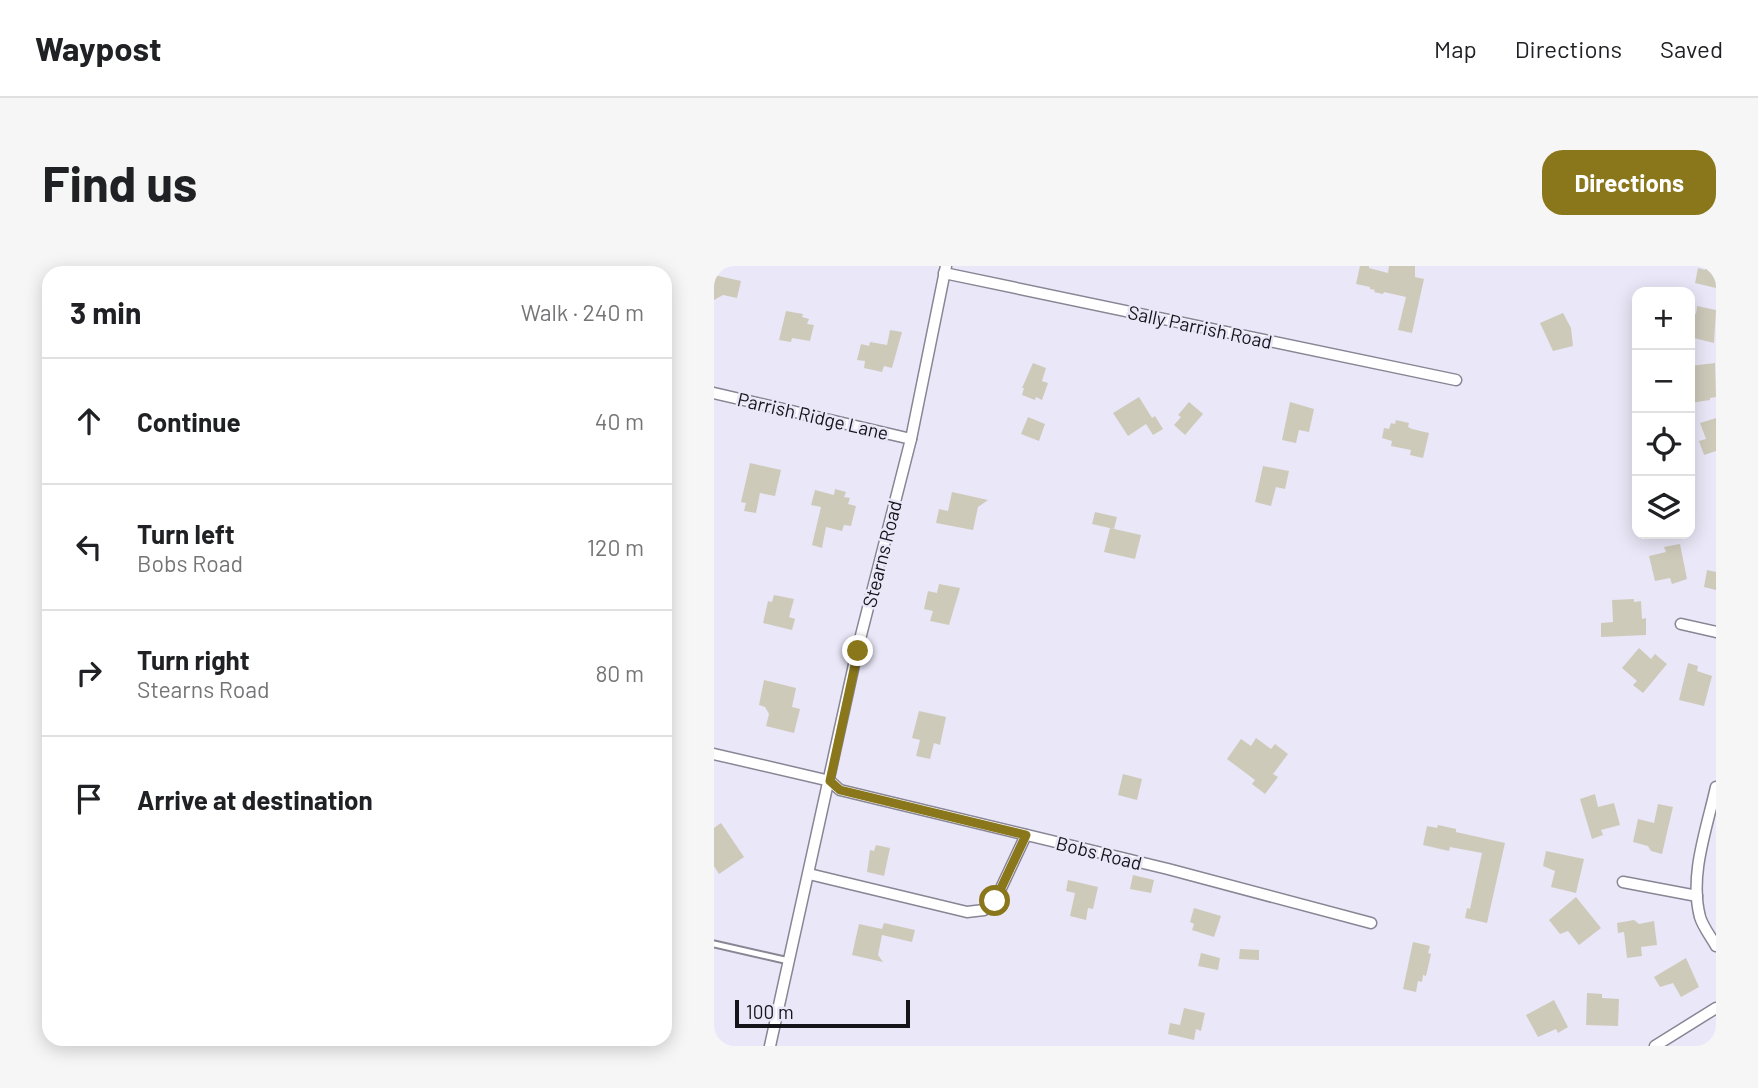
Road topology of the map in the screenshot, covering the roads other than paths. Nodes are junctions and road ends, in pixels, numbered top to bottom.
1 (945, 269) edge
2 (1455, 380) dead end
3 (714, 393) edge
4 (911, 439) junction
5 (1681, 624) dead end
6 (1716, 632) edge
7 (714, 754) edge
8 (830, 781) junction
9 (1716, 787) edge
10 (1026, 835) junction
11 (808, 874) junction
12 (1623, 882) dead end
13 (1696, 896) junction
14 (1371, 923) dead end
15 (714, 944) edge
16 (1716, 946) edge
17 (789, 961) junction
18 (1716, 1008) edge
19 (770, 1046) edge
20 (1655, 1046) edge

1 - 2 street, Sally Parrish Road
1 - 4 street, Stearns Road
3 - 4 street, Parrish Ridge Lane
4 - 8 street, Stearns Road
5 - 6 street
7 - 8 street, Bobs Road
8 - 10 street, Bobs Road
8 - 11 street, Stearns Road
9 - 13 street
10 - 11 street
10 - 14 street, Bobs Road
11 - 17 street, Stearns Road
12 - 13 street
13 - 16 street
15 - 17 lane
17 - 19 street, Stearns Road
18 - 20 street

